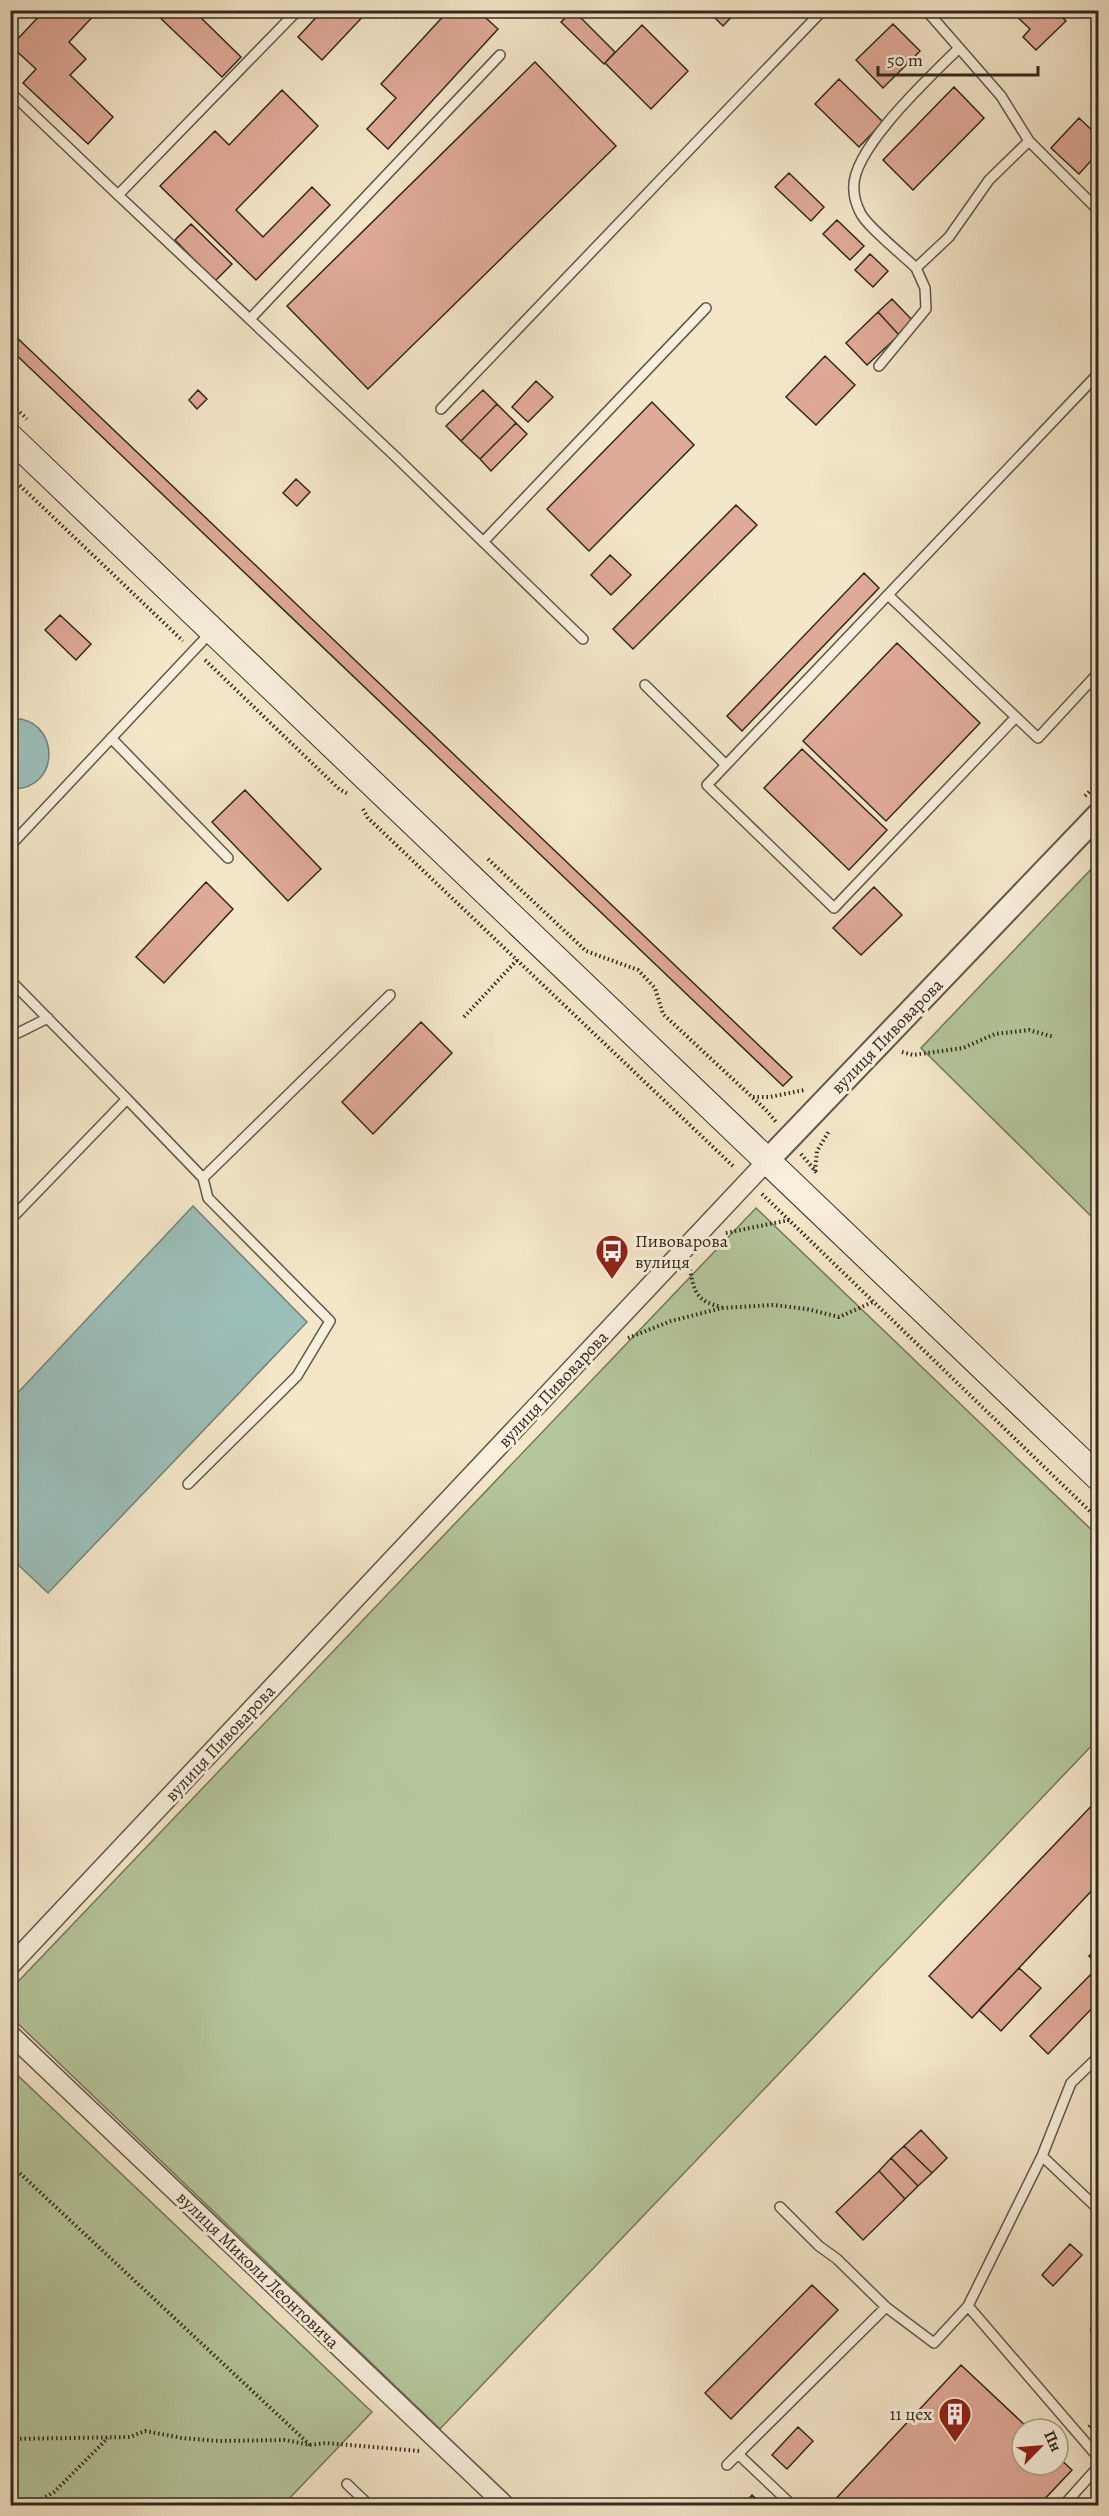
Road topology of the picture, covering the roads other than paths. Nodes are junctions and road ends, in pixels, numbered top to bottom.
1 (297, 10) edge
2 (823, 10) edge
3 (926, 10) edge
4 (959, 48) junction
5 (500, 55) dead end
6 (10, 92) edge
7 (1029, 141) junction
8 (118, 195) junction
9 (1098, 210) edge
10 (916, 268) junction
11 (706, 308) dead end
12 (250, 319) junction
13 (879, 366) dead end
14 (1098, 374) edge
15 (441, 409) dead end
16 (10, 437) edge
17 (483, 542) junction
18 (888, 595) junction
19 (213, 630) junction
20 (583, 639) dead end
21 (1098, 674) edge
22 (645, 685) dead end
23 (1016, 717) junction
24 (111, 738) junction
25 (726, 765) junction
26 (1098, 814) edge
27 (10, 846) edge
28 (228, 858) dead end
29 (10, 980) edge
30 (390, 994) dead end
31 (48, 1018) junction
32 (10, 1037) edge
33 (127, 1099) junction
34 (768, 1160) junction
35 (203, 1178) junction
36 (10, 1220) edge
37 (1098, 1477) edge
38 (188, 1484) dead end
39 (10, 1966) edge
40 (10, 2034) edge
41 (1098, 2056) edge
42 (1042, 2156) junction
43 (780, 2207) dead end
44 (1098, 2209) edge
45 (968, 2306) junction
46 (886, 2307) junction
47 (1098, 2326) edge
48 (1098, 2331) edge
49 (738, 2454) junction
50 (1098, 2457) edge
51 (727, 2465) dead end
52 (1098, 2467) edge
53 (348, 2484) dead end
54 (370, 2505) edge
55 (506, 2505) edge
56 (793, 2505) edge
57 (1063, 2505) edge

1 - 8 lane
2 - 15 lane
3 - 4 lane
4 - 7 lane
4 - 10 lane
5 - 12 lane
6 - 8 lane
7 - 9 lane
7 - 10 lane
8 - 12 lane
10 - 13 lane
11 - 17 lane
12 - 17 lane
14 - 18 lane
16 - 19 main road
17 - 20 lane
18 - 23 lane
18 - 25 lane
19 - 24 lane
19 - 34 main road
21 - 23 lane
22 - 25 lane
23 - 25 lane
24 - 27 lane
24 - 28 lane
26 - 34 street, вулиця Пивоварова
29 - 31 lane
30 - 35 lane
31 - 32 lane
31 - 33 lane
33 - 35 lane
33 - 36 lane
34 - 37 main road
34 - 39 street, вулиця Пивоварова
35 - 38 lane
40 - 55 street, вулиця Миколи Леонтовича
41 - 42 lane
42 - 44 lane
42 - 45 lane
43 - 46 lane
45 - 46 lane
45 - 50 lane
46 - 49 lane
47 - 48 lane
49 - 51 lane
49 - 56 lane
52 - 57 lane
53 - 54 lane

